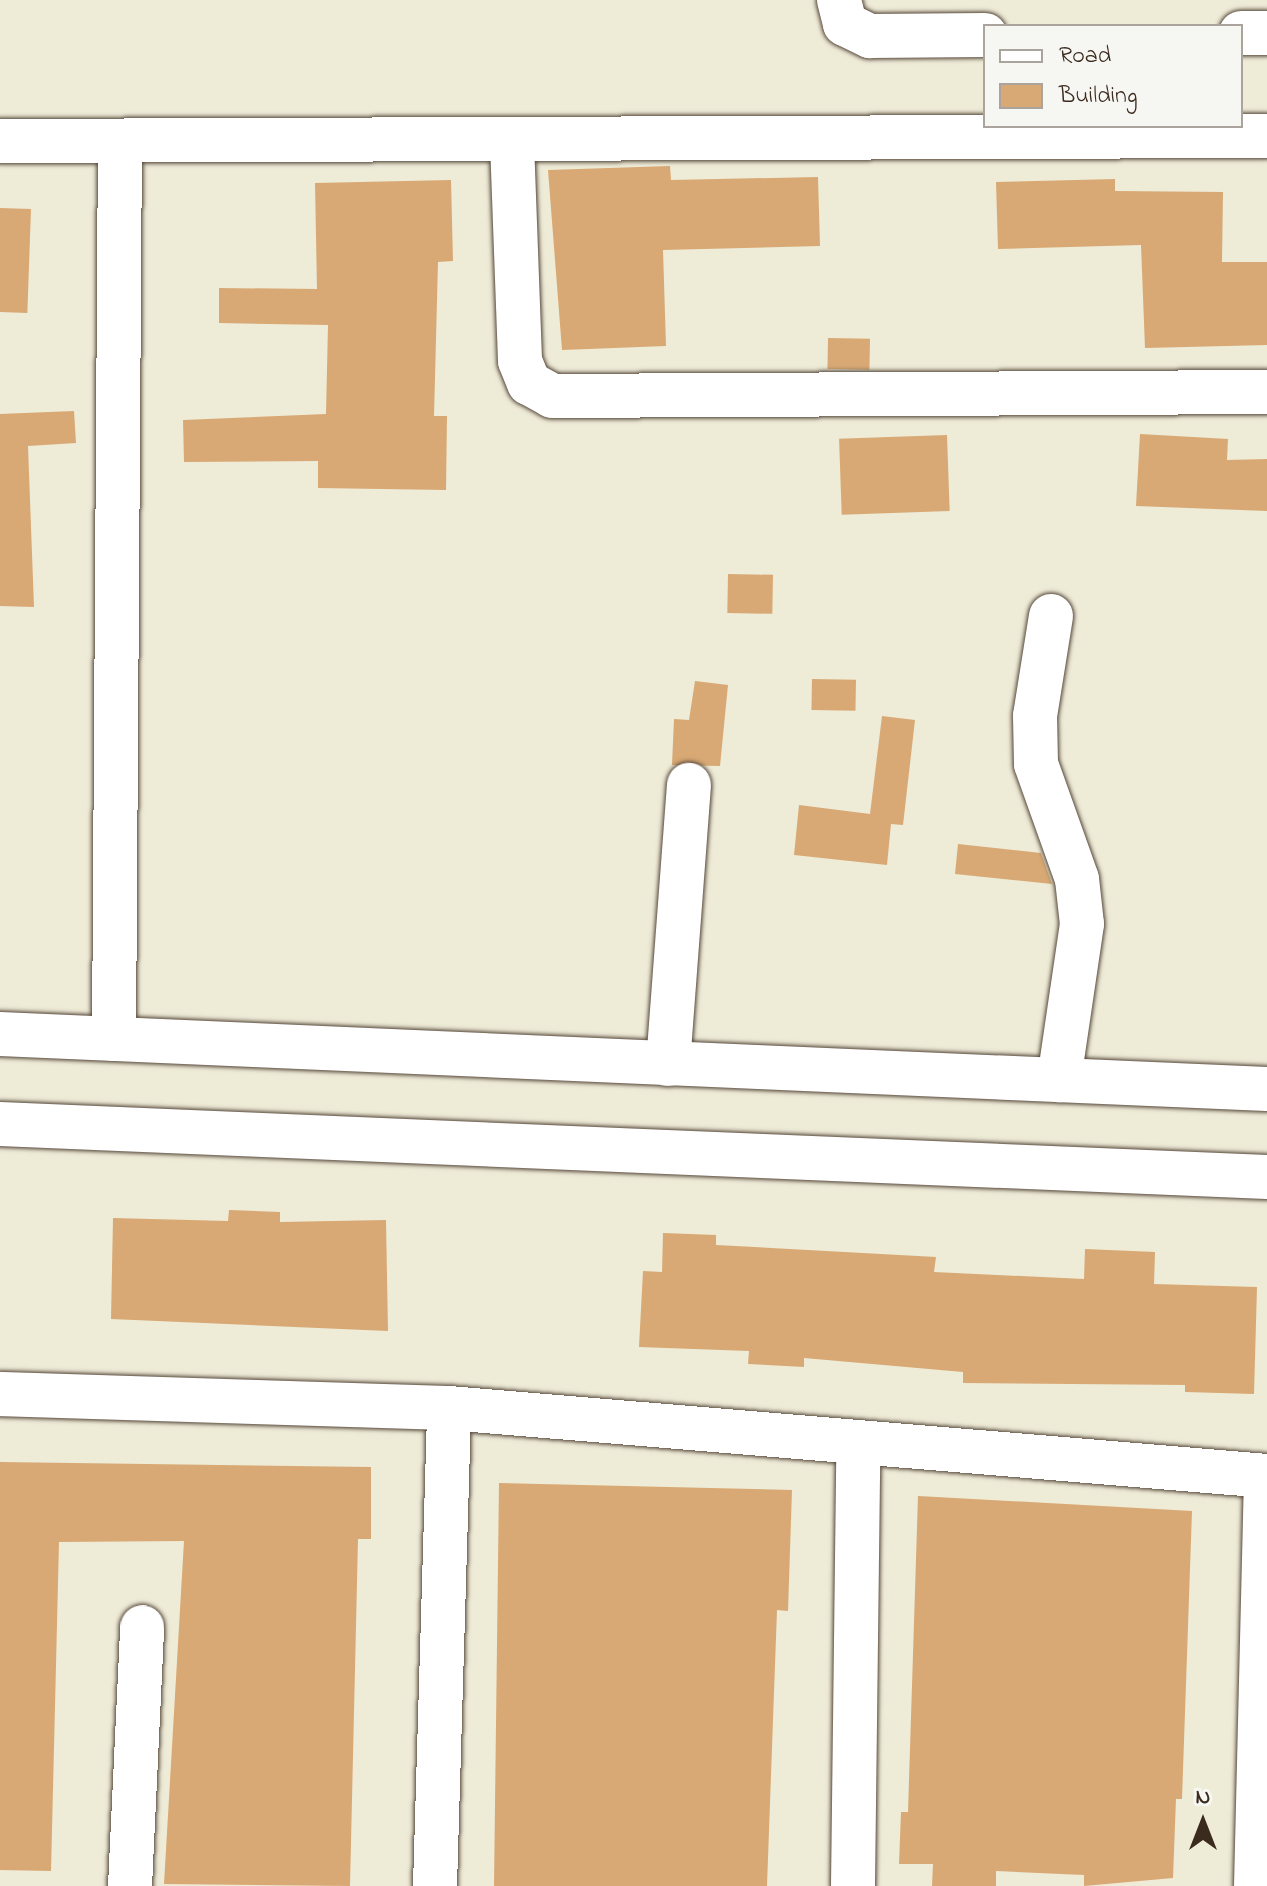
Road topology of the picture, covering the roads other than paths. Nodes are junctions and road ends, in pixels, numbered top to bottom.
1 (839, 0) edge
2 (1243, 33) edge
3 (1267, 33) edge
4 (983, 35) edge
5 (1267, 136) edge
6 (0, 141) edge
7 (120, 142) junction
8 (512, 142) junction
9 (1267, 392) edge
10 (1051, 616) dead end
11 (689, 785) dead end
12 (0, 1034) edge
13 (114, 1039) junction
14 (668, 1064) junction
15 (1059, 1080) junction
16 (1267, 1089) edge
17 (0, 1124) edge
18 (1267, 1177) edge
19 (0, 1394) edge
20 (449, 1408) junction
21 (858, 1446) junction
22 (1266, 1476) edge
23 (142, 1627) dead end
24 (130, 1886) edge
25 (435, 1886) edge
26 (853, 1886) edge
27 (1256, 1886) edge

1 - 4 street
2 - 3 street
5 - 8 street
6 - 7 street
7 - 8 street
7 - 13 street
8 - 9 street
10 - 15 street
11 - 14 street
12 - 13 street
13 - 14 street
14 - 15 street
15 - 16 street
17 - 18 street
19 - 20 street
20 - 21 street
20 - 25 street
21 - 22 street
21 - 26 street
22 - 27 street
23 - 24 street

